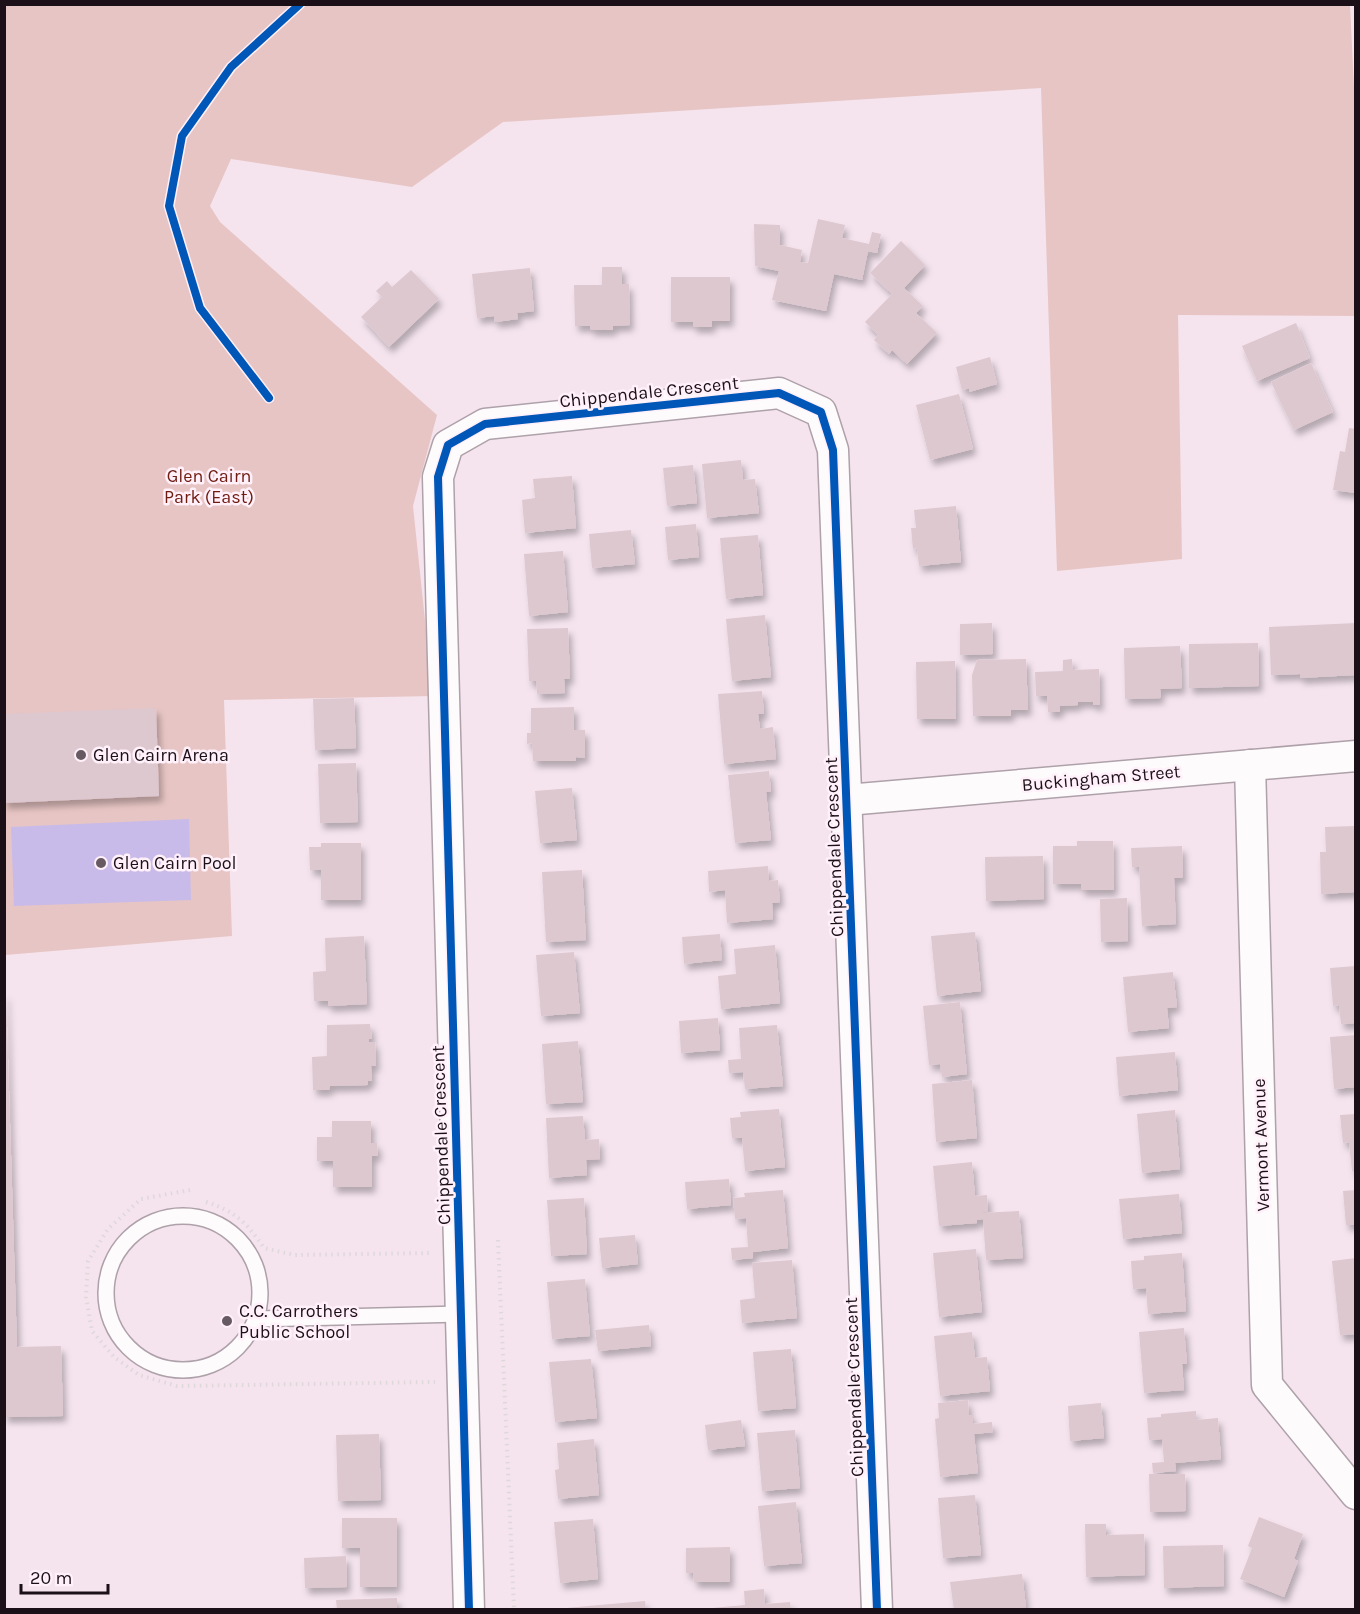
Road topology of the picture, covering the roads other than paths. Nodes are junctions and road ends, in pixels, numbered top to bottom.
1 (1356, 756) edge
2 (1250, 765) junction
3 (847, 800) junction
4 (461, 1314) junction
5 (256, 1319) junction
6 (1356, 1494) edge
7 (469, 1610) edge
8 (877, 1610) edge

1 - 2 street, Buckingham Street
2 - 3 street, Buckingham Street
2 - 6 street, Vermont Avenue
3 - 4 street, Chippendale Crescent
3 - 8 street, Chippendale Crescent
4 - 5 lane
4 - 7 street, Chippendale Crescent
5 - 5 lane

